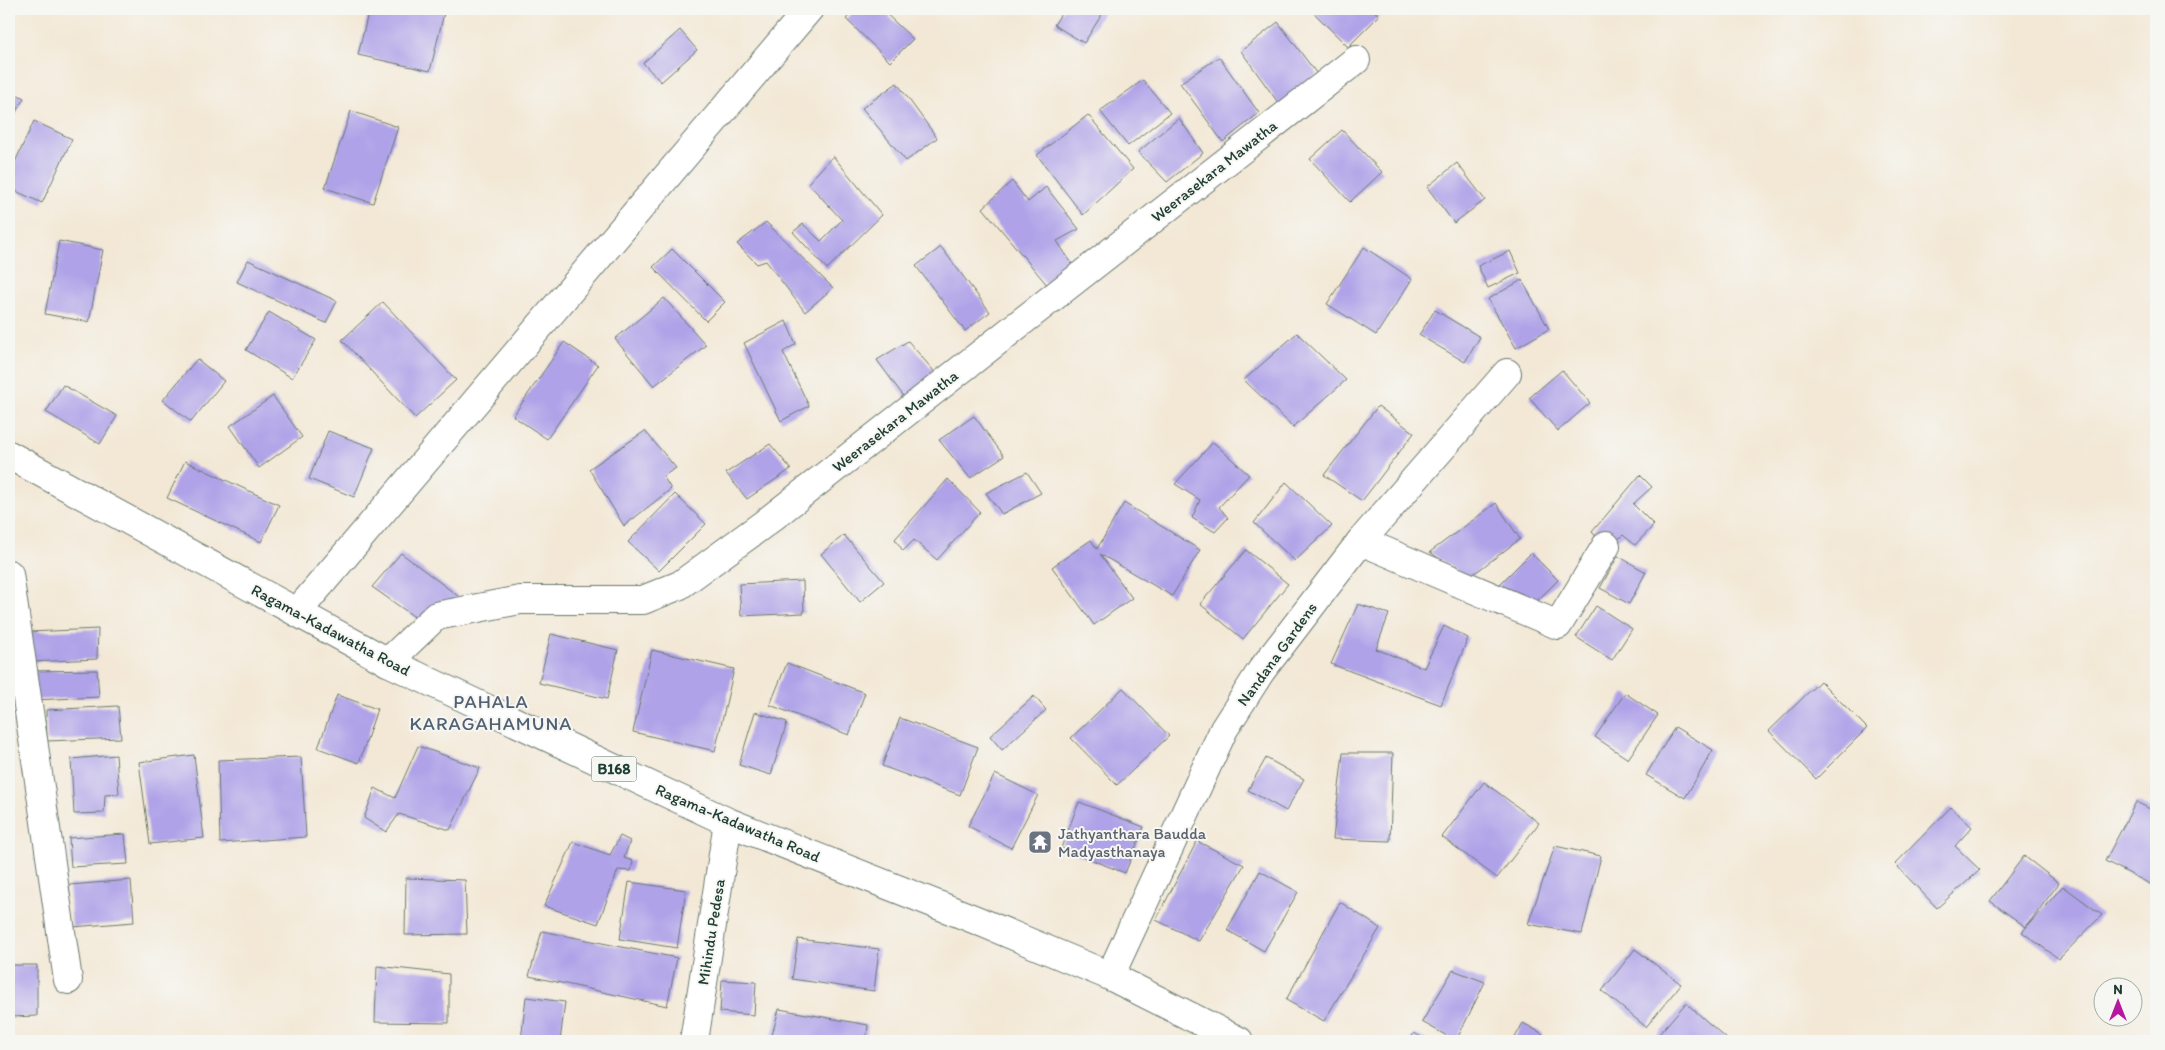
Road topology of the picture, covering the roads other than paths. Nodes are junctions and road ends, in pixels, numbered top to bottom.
1 (809, 9) edge
2 (1356, 60) dead end
3 (1507, 373) dead end
4 (9, 455) edge
5 (1361, 541) junction
6 (1606, 546) dead end
7 (9, 574) edge
8 (297, 612) junction
9 (388, 662) junction
10 (728, 822) junction
11 (1110, 976) junction
12 (68, 980) dead end
13 (694, 1041) edge
14 (1239, 1041) edge

1 - 8 street
2 - 9 street, Weerasekara Mawatha
3 - 5 street, Nandana Gardens
4 - 8 street, Ragama-Kadawatha Road / B168
5 - 6 street
5 - 11 street, Nandana Gardens
7 - 12 street
8 - 9 street, Ragama-Kadawatha Road / B168
9 - 10 street, Ragama-Kadawatha Road / B168
10 - 11 street, Ragama-Kadawatha Road / B168
10 - 13 street, Mihindu Pedesa
11 - 14 street, Ragama-Kadawatha Road / B168

